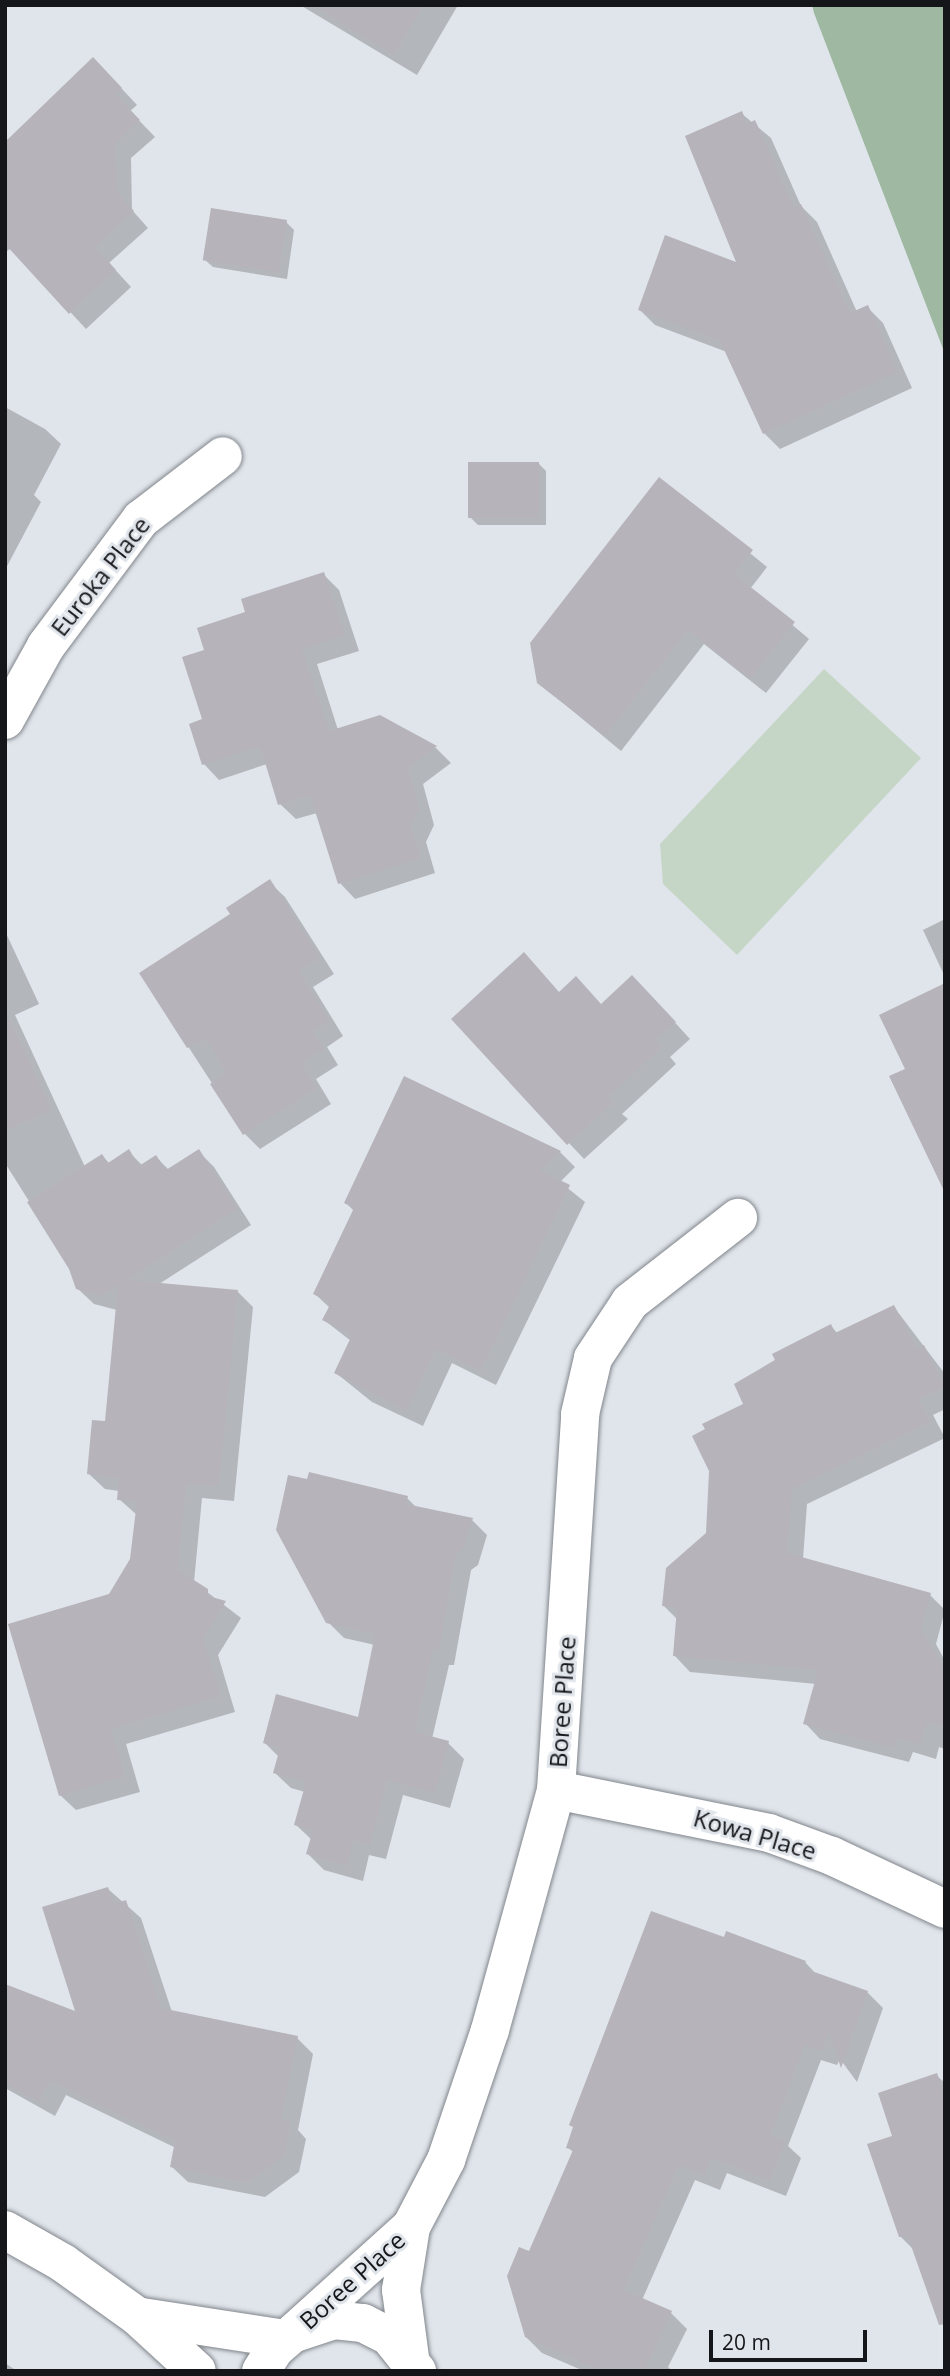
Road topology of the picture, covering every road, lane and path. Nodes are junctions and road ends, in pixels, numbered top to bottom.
1 (223, 456) dead end
2 (5, 720) edge
3 (738, 1218) dead end
4 (556, 1790) junction
5 (945, 1909) edge
6 (411, 2227) junction
7 (5, 2230) edge
8 (137, 2316) junction
9 (289, 2336) junction
10 (415, 2366) edge
11 (197, 2371) edge
12 (261, 2371) edge

1 - 2 street, Euroka Place
3 - 4 street, Boree Place
4 - 5 street, Kowa Place
4 - 6 street, Boree Place
6 - 9 street, Boree Place
6 - 10 street, Boree Place
7 - 8 street
8 - 9 street
8 - 11 street
9 - 10 street
9 - 12 street, Boree Place

